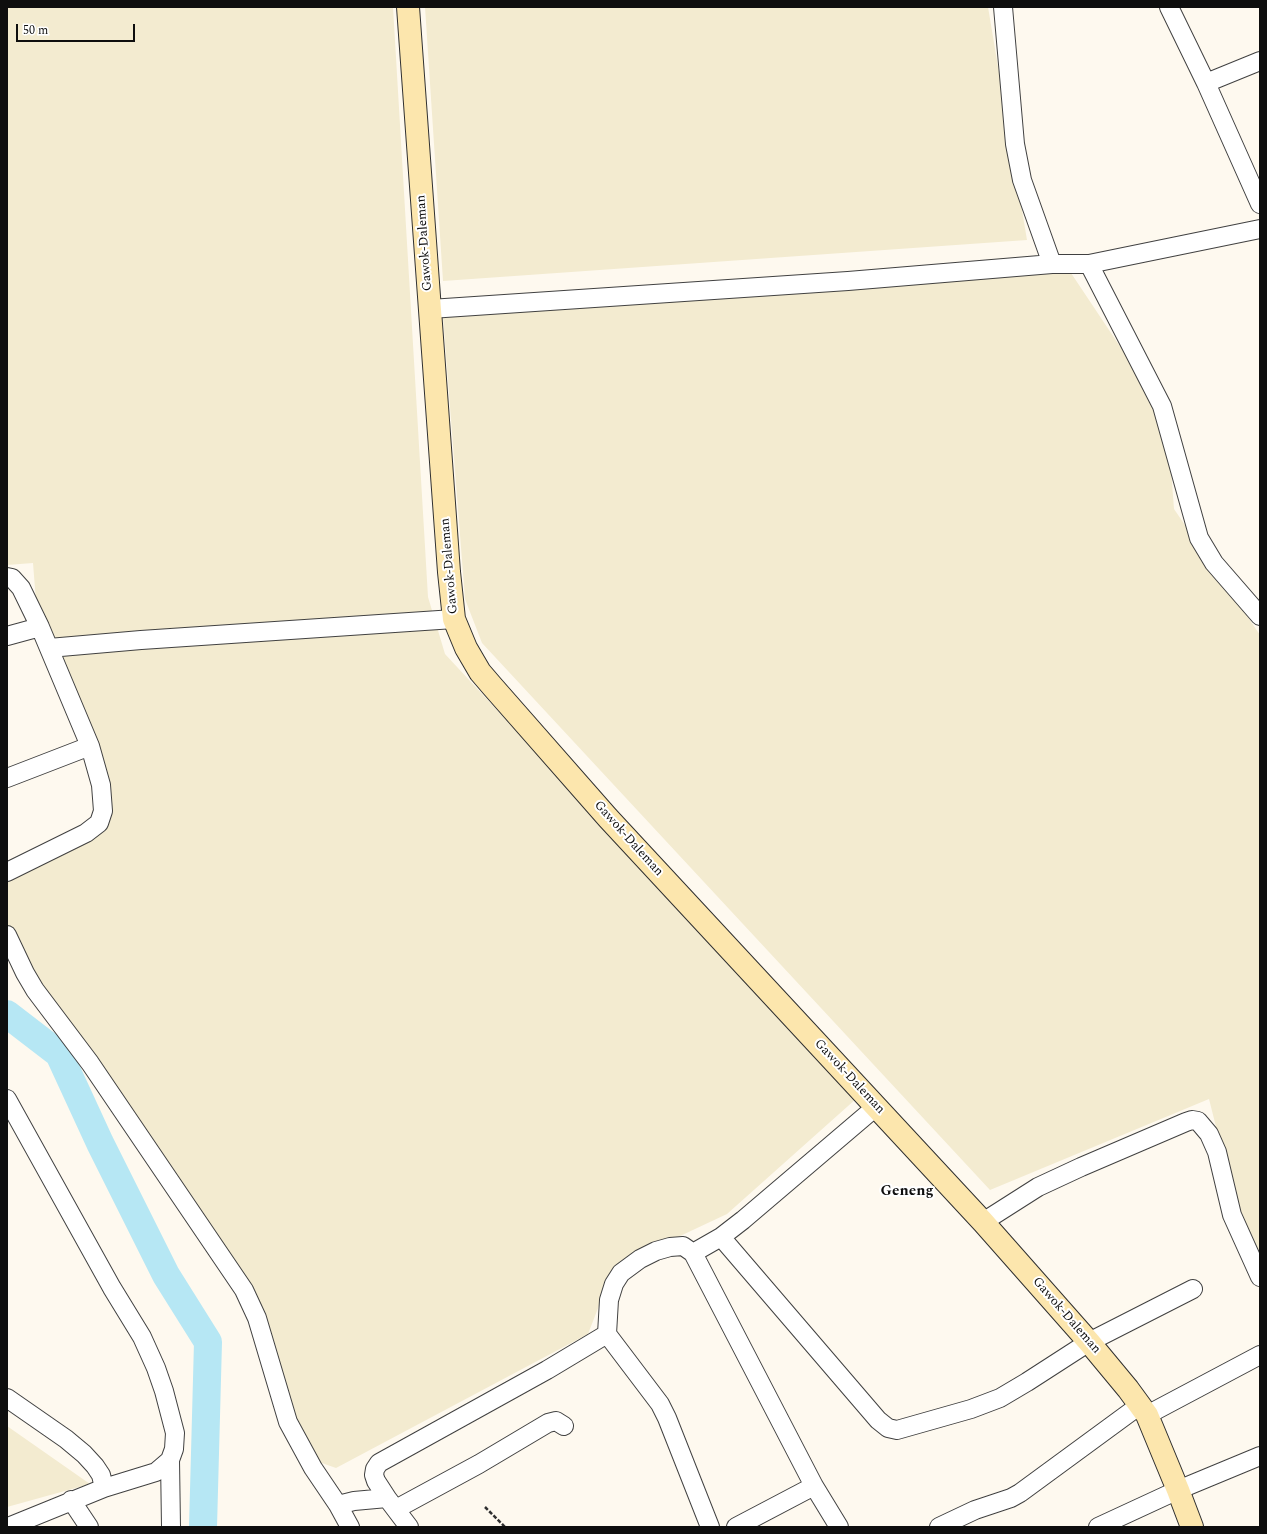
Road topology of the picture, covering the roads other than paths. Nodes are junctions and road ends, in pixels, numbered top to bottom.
1 (408, 7) edge
2 (1002, 7) edge
3 (1169, 7) edge
4 (1260, 61) edge
5 (1206, 83) junction
6 (1260, 204) edge
7 (1260, 229) edge
8 (1052, 264) junction
9 (1089, 264) junction
10 (430, 309) junction
11 (7, 577) edge
12 (1260, 616) edge
13 (454, 619) junction
14 (40, 627) junction
15 (7, 636) edge
16 (54, 647) junction
17 (90, 746) junction
18 (7, 778) edge
19 (7, 872) edge
20 (7, 935) edge
21 (9, 1106) edge
22 (877, 1106) junction
23 (983, 1222) junction
24 (721, 1237) junction
25 (693, 1252) junction
26 (1260, 1277) edge
27 (1193, 1289) dead end
28 (607, 1334) junction
29 (1089, 1342) junction
30 (1260, 1355) edge
31 (7, 1398) edge
32 (1143, 1410) junction
33 (564, 1426) dead end
34 (1260, 1456) edge
35 (170, 1460) junction
36 (814, 1486) junction
37 (104, 1488) junction
38 (1178, 1490) junction
39 (71, 1500) junction
40 (346, 1503) junction
41 (391, 1503) junction
42 (8, 1527) edge
43 (89, 1527) edge
44 (171, 1527) edge
45 (350, 1527) edge
46 (409, 1527) edge
47 (710, 1527) edge
48 (736, 1527) edge
49 (839, 1527) edge
50 (940, 1527) edge
51 (1098, 1527) edge
52 (1192, 1527) edge

1 - 10 street, Gawok-Daleman
2 - 8 street
3 - 5 street
4 - 5 street
5 - 6 street
7 - 9 street
8 - 9 street
8 - 10 street
9 - 12 street
10 - 13 street, Gawok-Daleman
11 - 14 street
13 - 16 street
13 - 22 street, Gawok-Daleman
14 - 15 street
14 - 16 street
16 - 17 street
17 - 18 street
17 - 19 street
20 - 40 street
21 - 35 street
22 - 23 street, Gawok-Daleman
22 - 24 street
23 - 26 street
23 - 29 street, Gawok-Daleman
24 - 25 street
24 - 29 street
25 - 28 street
25 - 36 street
27 - 29 street
28 - 41 street
28 - 47 street
29 - 32 street, Gawok-Daleman
30 - 32 street
31 - 37 street
32 - 38 street, Gawok-Daleman
32 - 50 street
33 - 41 street
34 - 38 street
35 - 37 street
35 - 44 street
36 - 48 street
36 - 49 street
37 - 39 street
38 - 51 street
38 - 52 street, Gawok-Daleman
39 - 42 street
39 - 43 street
40 - 41 street
40 - 45 street
41 - 46 street

